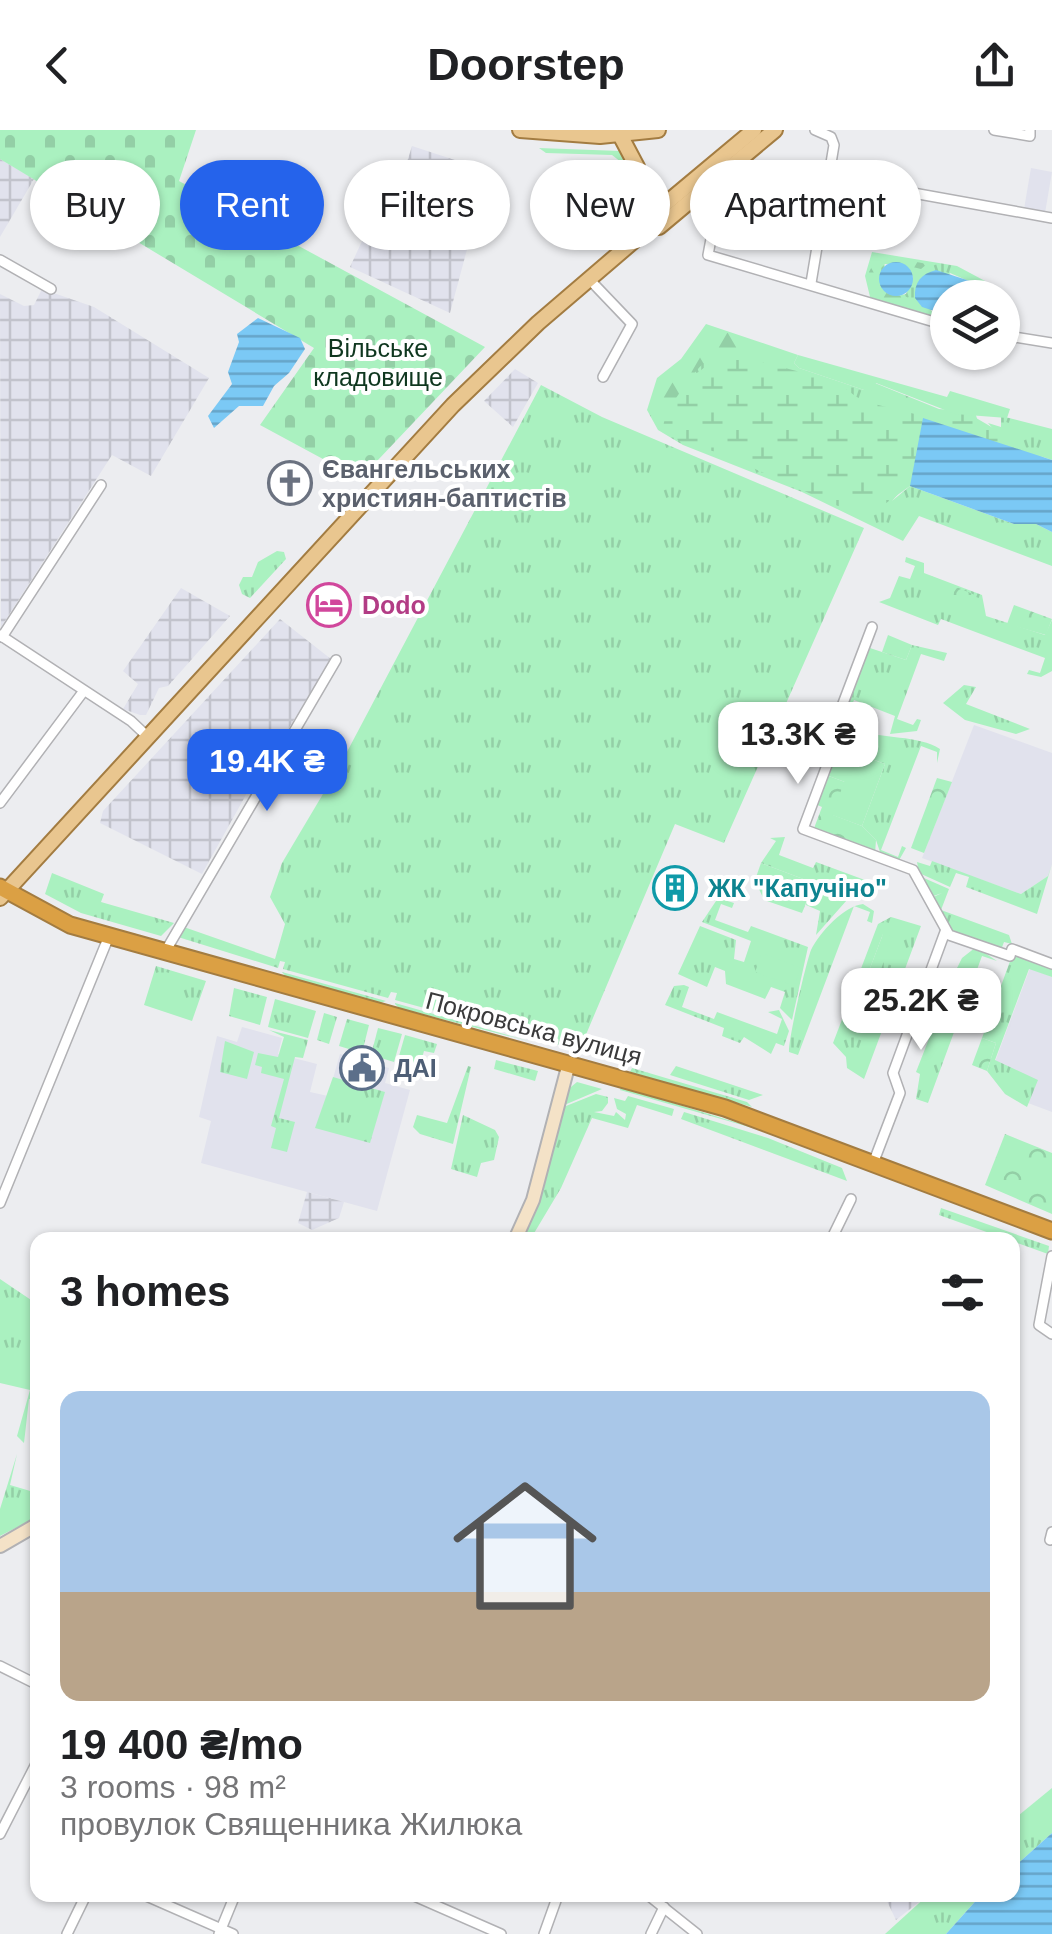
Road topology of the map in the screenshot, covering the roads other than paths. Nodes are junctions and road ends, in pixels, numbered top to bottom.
1 (520, 130) edge
2 (596, 130) edge
3 (658, 130) edge
4 (754, 130) edge
5 (775, 130) edge
6 (815, 130) edge
7 (994, 130) edge
8 (1030, 130) edge
9 (614, 132) edge
10 (632, 160) edge
11 (739, 160) edge
12 (831, 160) edge
13 (921, 194) edge
14 (670, 200) edge
15 (690, 200) edge
16 (670, 217) edge
17 (1052, 218) edge
18 (622, 250) edge
19 (706, 250) edge
20 (817, 250) edge
21 (0, 260) edge
22 (588, 279) junction
23 (811, 283) junction
24 (51, 289) dead end
25 (930, 320) edge
26 (1020, 338) edge
27 (1052, 343) edge
28 (603, 377) dead end
29 (101, 485) dead end
30 (872, 627) dead end
31 (1, 636) edge
32 (336, 660) dead end
33 (83, 692) junction
34 (148, 737) junction
35 (0, 803) edge
36 (2, 893) edge
37 (945, 932) junction
38 (109, 936) junction
39 (165, 952) junction
40 (1052, 964) edge
41 (569, 1064) junction
42 (874, 1162) junction
43 (851, 1199) dead end
44 (0, 1202) edge
45 (1052, 1231) edge
46 (519, 1232) edge
47 (835, 1232) edge
48 (1052, 1256) edge
49 (1052, 1334) edge
50 (30, 1529) edge
51 (0, 1546) edge
52 (0, 1666) edge
53 (30, 1681) edge
54 (30, 1776) edge
55 (0, 1834) edge
56 (82, 1902) edge
57 (159, 1902) edge
58 (232, 1902) edge
59 (428, 1902) edge
60 (555, 1902) edge
61 (657, 1902) edge
62 (664, 1907) junction
63 (220, 1931) edge
64 (66, 1934) edge
65 (233, 1934) edge
66 (501, 1934) edge
67 (544, 1934) edge
68 (651, 1934) edge
69 (697, 1934) edge

1 - 9 main road
2 - 9 main road
3 - 9 main road
4 - 14 main road
5 - 11 main road
6 - 12 street
7 - 8 street
9 - 10 main road
13 - 17 street
15 - 16 main road
18 - 22 main road
19 - 23 street
20 - 23 street
21 - 24 street
22 - 28 street
22 - 34 main road
23 - 25 street
26 - 27 street
29 - 31 street
30 - 37 street
31 - 33 street
32 - 39 street
33 - 34 street
33 - 35 street
34 - 36 main road
36 - 38 highway, Покровська вулиця
37 - 40 street
37 - 42 street
38 - 39 highway, Покровська вулиця
38 - 44 street
39 - 41 highway, Покровська вулиця
41 - 42 highway, Покровська вулиця
41 - 46 street
42 - 45 highway, Покровська вулиця
43 - 47 street
48 - 49 street
50 - 51 street
52 - 53 street
54 - 55 street
56 - 64 street
57 - 63 street
58 - 63 street
59 - 66 street
60 - 67 street
61 - 62 street
62 - 68 street
62 - 69 street
63 - 65 street

